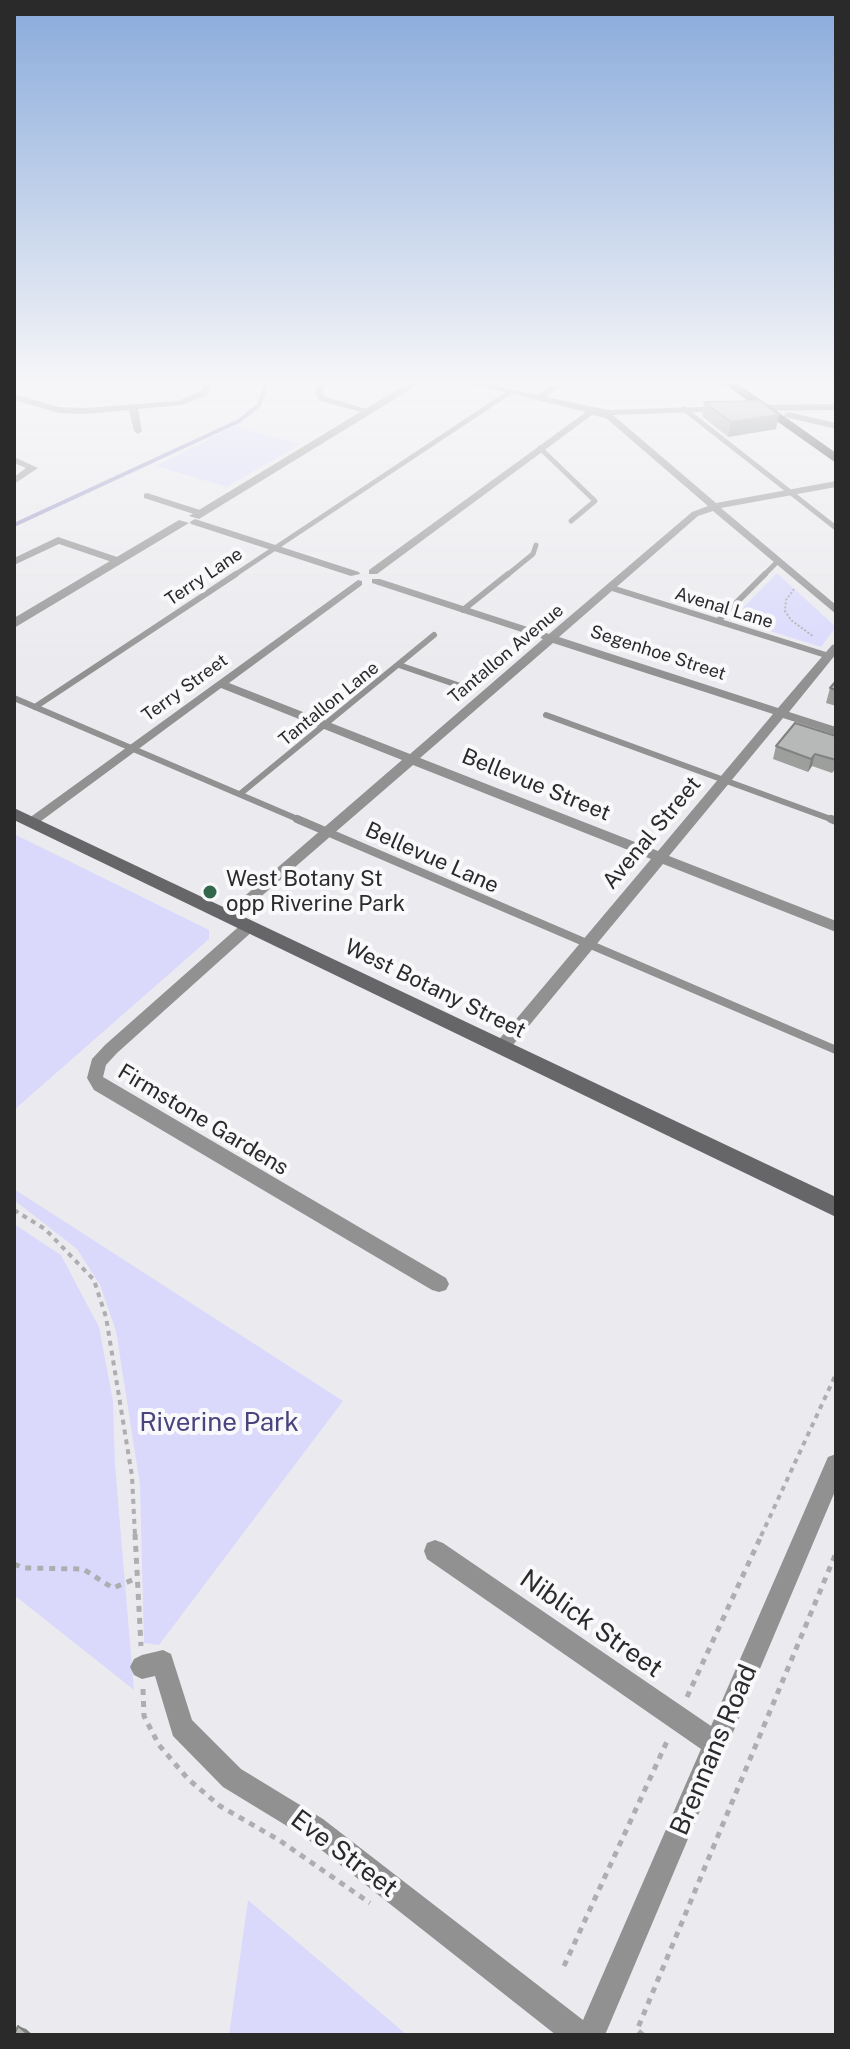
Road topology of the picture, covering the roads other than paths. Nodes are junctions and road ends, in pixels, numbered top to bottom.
1 (258, 479) edge
2 (379, 479) edge
3 (500, 479) edge
4 (572, 479) edge
5 (683, 479) edge
6 (772, 479) edge
7 (836, 484) edge
8 (789, 492) junction
9 (147, 496) dead end
10 (714, 506) junction
11 (193, 518) junction
12 (571, 521) dead end
13 (836, 528) edge
14 (536, 545) dead end
15 (274, 548) junction
16 (119, 561) junction
17 (778, 561) junction
18 (14, 562) edge
19 (374, 576) junction
20 (356, 578) junction
21 (612, 588) junction
22 (463, 610) junction
23 (836, 611) edge
24 (718, 621) junction
25 (14, 624) edge
26 (434, 635) dead end
27 (551, 638) junction
28 (832, 652) edge
29 (399, 665) junction
30 (221, 684) junction
31 (472, 690) dead end
32 (14, 698) edge
33 (35, 707) junction
34 (782, 713) junction
35 (546, 715) dead end
36 (325, 726) junction
37 (836, 731) edge
38 (132, 749) junction
39 (410, 759) junction
40 (725, 781) junction
41 (240, 794) junction
42 (23, 817) edge
43 (836, 821) edge
44 (326, 832) junction
45 (661, 858) junction
46 (230, 916) junction
47 (249, 926) junction
48 (836, 927) edge
49 (587, 945) junction
50 (502, 1047) junction
51 (836, 1050) edge
52 (836, 1208) edge
53 (439, 1284) dead end
54 (836, 1464) edge
55 (435, 1551) dead end
56 (142, 1667) road end
57 (716, 1744) junction
58 (579, 2035) edge
59 (591, 2035) edge

1 - 11 street
2 - 15 lane, Terry Lane
3 - 19 street
4 - 12 lane
5 - 10 street
6 - 8 lane
7 - 8 street, Tantallon Avenue
8 - 10 street, Tantallon Avenue
8 - 13 lane
9 - 11 street
10 - 17 street
10 - 21 street, Tantallon Avenue
11 - 15 street
11 - 16 street
14 - 22 lane
15 - 20 street
15 - 33 lane, Terry Lane
16 - 18 street
16 - 25 street
17 - 23 street
17 - 24 lane
19 - 20 street
19 - 22 street, Segenhoe Street
20 - 30 street, Terry Street
21 - 24 lane, Avenal Lane
21 - 27 street, Tantallon Avenue
22 - 27 street, Segenhoe Street
24 - 28 lane, Avenal Lane
26 - 29 lane, Tantallon Lane
27 - 34 street, Segenhoe Street
27 - 39 street, Tantallon Avenue
28 - 34 street, Avenal Street
29 - 31 lane
29 - 36 lane, Tantallon Lane
30 - 36 street, Bellevue Street
30 - 38 street, Terry Street
32 - 33 lane, Bellevue Lane
33 - 38 lane, Bellevue Lane
34 - 37 street, Segenhoe Street
34 - 40 street, Avenal Street
35 - 40 lane
36 - 39 street, Bellevue Street
36 - 41 lane, Tantallon Lane
38 - 41 lane, Bellevue Lane
38 - 42 street, Terry Street
39 - 44 street, Tantallon Avenue
39 - 45 street, Bellevue Street
40 - 43 lane
40 - 45 street, Avenal Street
41 - 44 lane, Bellevue Lane
42 - 46 main road, West Botany Street
44 - 46 street, Tantallon Avenue
44 - 49 lane, Bellevue Lane
45 - 48 street, Bellevue Street
45 - 49 street, Avenal Street
46 - 47 main road, West Botany Street
47 - 50 main road, West Botany Street
47 - 53 street, Firmstone Gardens
49 - 50 street, Avenal Street
49 - 51 lane, Bellevue Lane
50 - 52 main road, West Botany Street
54 - 57 street, Brennans Road
55 - 57 street, Niblick Street
56 - 58 street, Eve Street
57 - 59 street, Brennans Road

